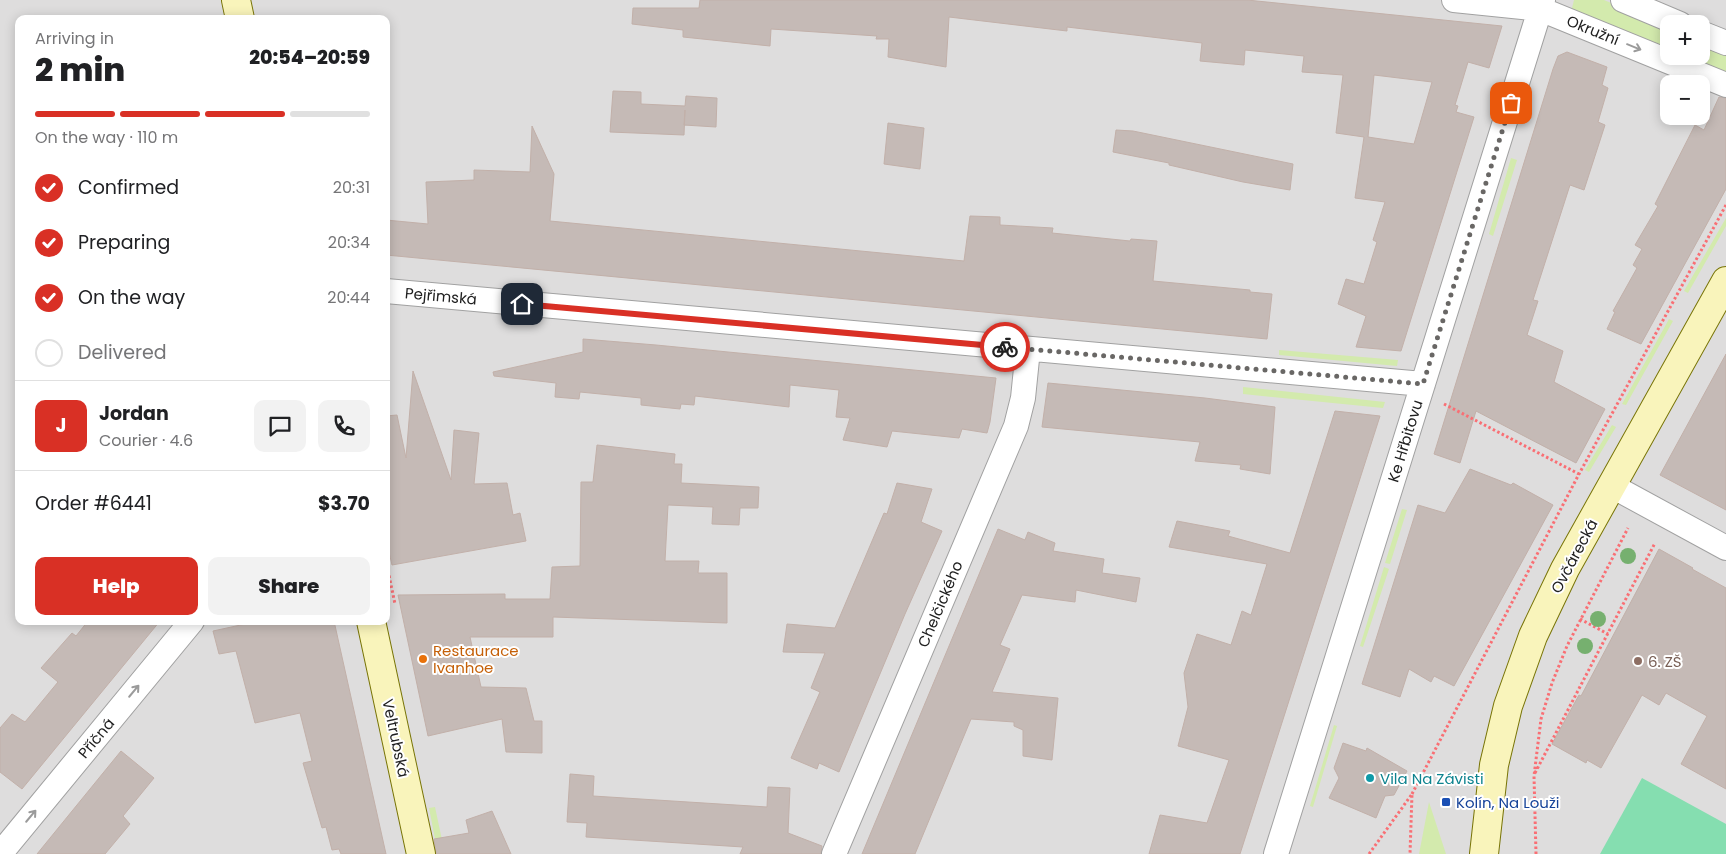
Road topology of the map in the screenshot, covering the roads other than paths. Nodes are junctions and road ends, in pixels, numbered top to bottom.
1 (236, 0) edge
2 (1454, 0) edge
3 (1622, 0) edge
4 (1542, 4) edge
5 (239, 15) edge
6 (1660, 16) edge
7 (1710, 37) edge
8 (1726, 43) edge
9 (1726, 85) edge
10 (1726, 281) edge
11 (390, 291) edge
12 (1028, 349) junction
13 (1423, 384) junction
14 (1612, 486) junction
15 (1726, 548) edge
16 (189, 625) edge
17 (372, 625) edge
18 (0, 854) edge
19 (421, 854) edge
20 (834, 854) edge
21 (1276, 854) edge
22 (1484, 854) edge

1 - 5 main road
2 - 4 street, Okružní
3 - 6 street
4 -> 9 street, Okružní
4 - 13 street, Ke Hřbitovu
7 - 8 street
10 - 14 main road, Ovčárecká
11 - 12 street, Pejřimská
12 - 13 street, Pejřimská
12 - 20 street, Chelčického
13 - 21 street, Ke Hřbitovu
14 - 15 street
14 - 22 main road, Ovčárecká
18 -> 16 street, Příčná
17 - 19 main road, Veltrubská

